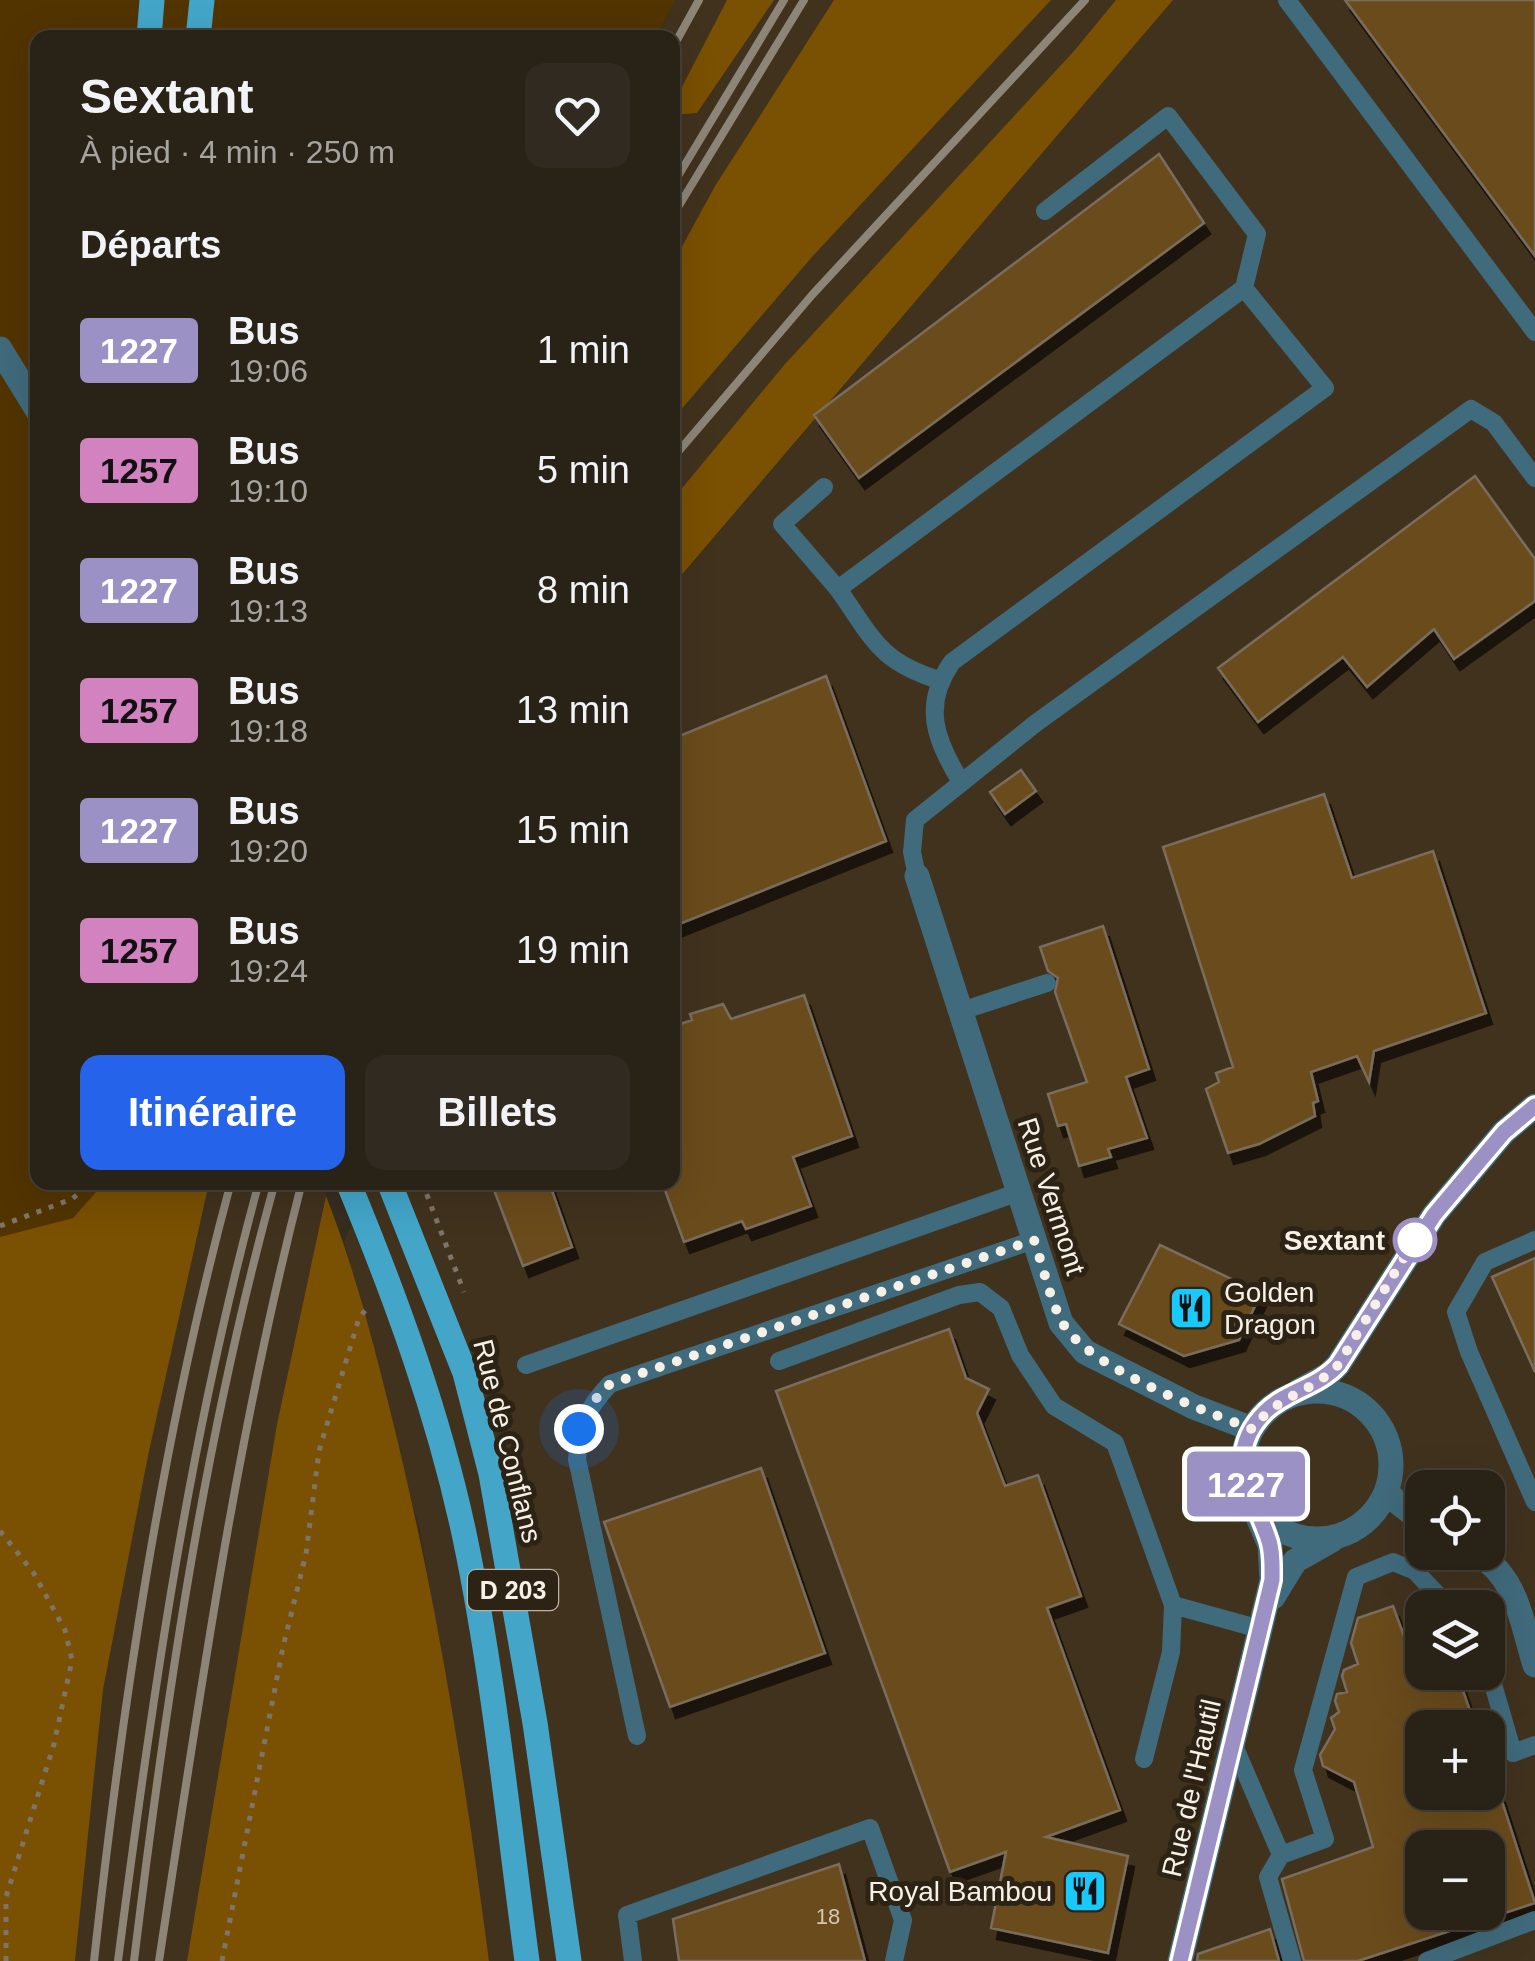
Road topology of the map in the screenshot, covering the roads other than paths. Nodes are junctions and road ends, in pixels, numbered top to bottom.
1 (152, 0) edge
2 (202, 0) edge
3 (1287, 0) edge
4 (149, 30) edge
5 (199, 30) edge
6 (1046, 211) dead end
7 (1244, 288) junction
8 (1535, 332) edge
9 (0, 349) edge
10 (30, 398) edge
11 (1535, 478) edge
12 (824, 487) dead end
13 (838, 589) junction
14 (939, 680) junction
15 (961, 782) junction
16 (917, 876) joint
17 (1047, 983) dead end
18 (961, 1011) junction
19 (1535, 1106) edge
20 (351, 1190) edge
21 (392, 1190) edge
22 (1019, 1192) junction
23 (1034, 1240) junction
24 (1535, 1240) edge
25 (1359, 1334) junction
26 (779, 1362) dead end
27 (526, 1365) dead end
28 (1288, 1396) junction
29 (1365, 1409) junction
30 (1252, 1429) junction
31 (1386, 1493) junction
32 (1250, 1498) junction
33 (1535, 1502) edge
34 (1405, 1508) edge
35 (1351, 1532) junction
36 (1499, 1570) edge
37 (1433, 1590) edge
38 (1174, 1606) junction
39 (1260, 1630) junction
40 (1535, 1665) edge
41 (1495, 1690) edge
42 (637, 1736) dead end
43 (1232, 1741) junction
44 (1535, 1745) edge
45 (1144, 1760) dead end
46 (1281, 1854) junction
47 (1535, 1920) edge
48 (527, 1961) edge
49 (569, 1961) edge
50 (633, 1961) edge
51 (894, 1961) edge
52 (1180, 1961) edge
53 (1292, 1961) edge
54 (1427, 1961) edge

1 - 4 main road
2 - 5 main road
3 - 8 lane
6 - 7 lane
7 - 13 lane
7 - 14 lane
9 - 10 street
11 - 15 lane
12 - 13 lane
13 - 14 lane
14 - 15 lane
15 - 16 lane
16 - 18 street, Rue Vermont
17 - 18 lane
18 - 22 street, Rue Vermont
19 - 25 street
20 - 48 main road, D 203
21 - 49 main road, Rue de Conflans / D 203
22 - 23 street, Rue Vermont
22 - 27 lane
23 - 30 street, Rue Vermont
23 - 42 lane
24 - 33 lane
25 - 28 street
25 - 29 street
26 - 38 lane
28 - 29 street
28 - 30 street
29 - 31 street
30 - 32 street
31 - 34 street
31 - 35 street
32 - 35 street
32 - 39 street, Rue de l'Hautil
35 - 39 street, Rue de l'Hautil
36 - 40 street
37 - 46 lane
38 - 39 lane
38 - 45 lane
39 - 43 street, Rue de l'Hautil
41 - 44 lane
43 - 46 lane
43 - 52 street, Rue de l'Hautil
46 - 53 lane
47 - 54 lane
50 - 51 lane

